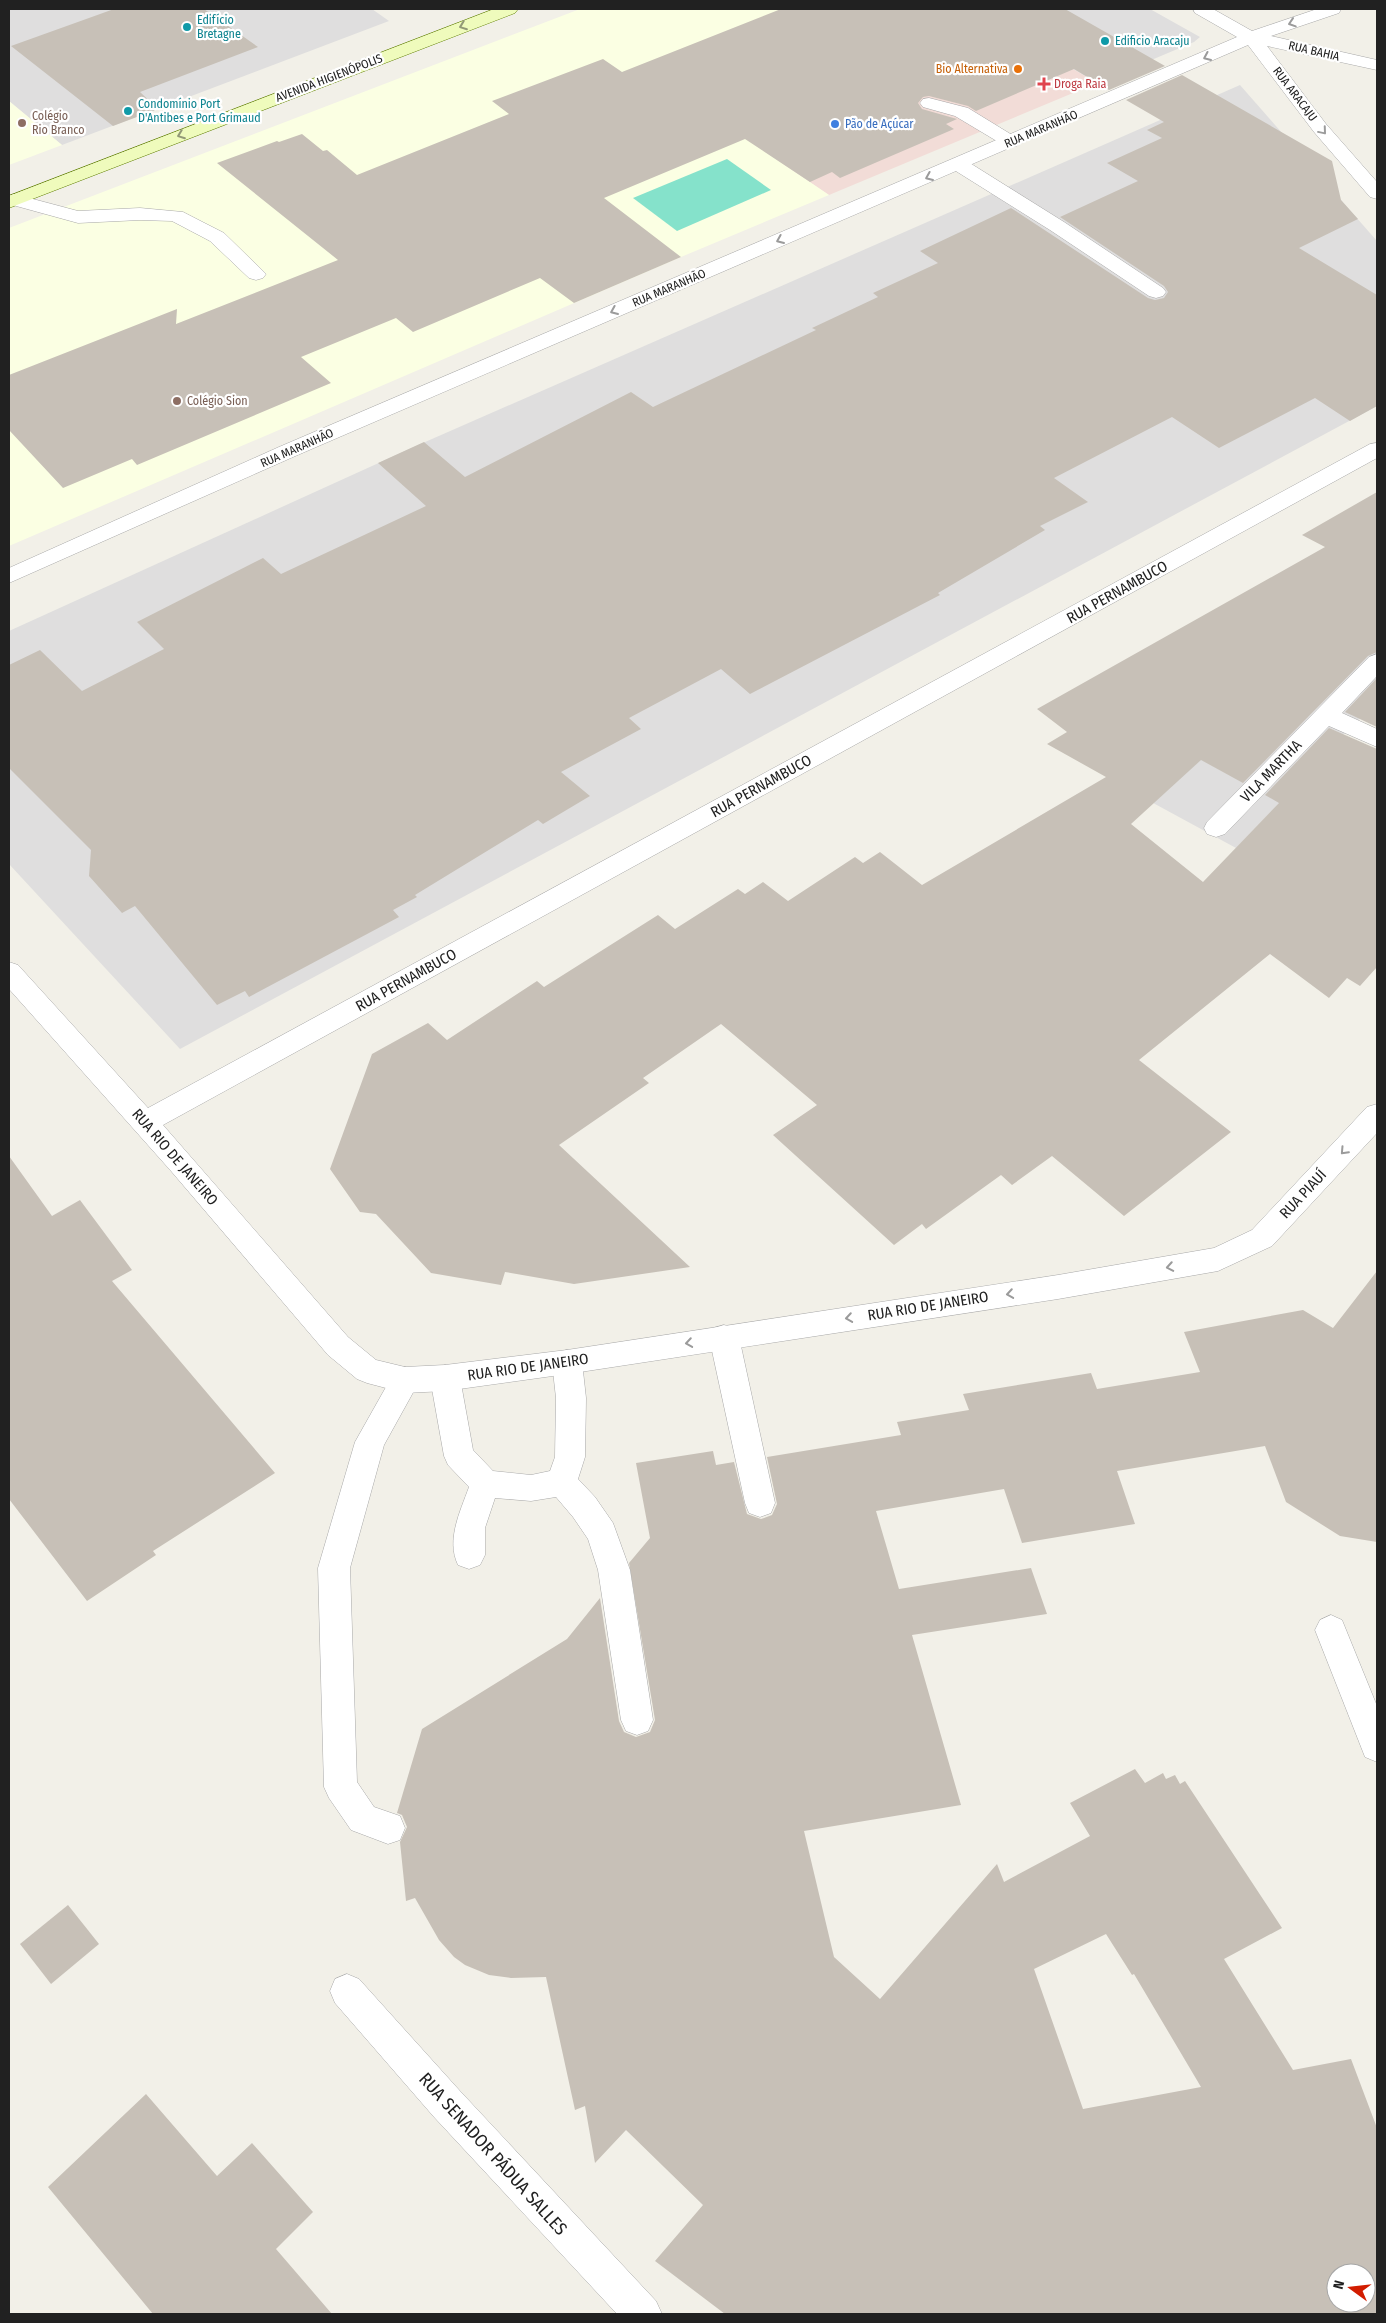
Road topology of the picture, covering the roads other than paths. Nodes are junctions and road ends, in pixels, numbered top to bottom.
1 (509, 9) edge
2 (1201, 9) edge
3 (1333, 9) edge
4 (1251, 37) junction
5 (1377, 65) edge
6 (929, 103) dead end
7 (1010, 142) junction
8 (958, 164) junction
9 (1377, 193) edge
10 (11, 201) edge
11 (256, 274) dead end
12 (1156, 292) dead end
13 (1377, 449) edge
14 (9, 576) edge
15 (1377, 662) edge
16 (1326, 715) junction
17 (1377, 739) edge
18 (1216, 828) dead end
19 (9, 972) edge
20 (1376, 1119) edge
21 (145, 1122) junction
22 (1218, 1259) joint
23 (724, 1337) junction
24 (567, 1362) junction
25 (445, 1378) junction
26 (405, 1380) junction
27 (562, 1483) junction
28 (485, 1484) junction
29 (760, 1502) dead end
30 (469, 1555) dead end
31 (1331, 1630) dead end
32 (637, 1720) dead end
33 (1377, 1746) edge
34 (388, 1828) dead end
35 (347, 1991) dead end
36 (643, 2314) edge

1 -> 10 street, AVENIDA HIGIENÓPOLIS
2 - 4 street, RUA ARACAJU
3 -> 4 street, RUA MARANHÃO
4 - 5 street, RUA BAHIA
4 -> 7 street, RUA MARANHÃO
4 -> 9 street, RUA ARACAJU
6 - 7 street
7 - 8 street, RUA MARANHÃO
8 - 12 street
8 -> 14 street, RUA MARANHÃO
10 - 11 street
13 - 21 street, RUA PERNAMBUCO
15 - 16 street, VILA MARTHA
16 - 17 street
16 - 18 street, VILA MARTHA
19 - 21 street, RUA RIO DE JANEIRO
20 -> 22 street, RUA PIAUÍ
21 - 26 street, RUA RIO DE JANEIRO
22 -> 23 street, RUA RIO DE JANEIRO
23 -> 24 street, RUA RIO DE JANEIRO
23 - 29 street
24 - 25 street, RUA RIO DE JANEIRO
24 - 27 street
25 - 26 street, RUA RIO DE JANEIRO
25 - 28 street
26 - 34 street
27 - 28 street
27 - 32 street
28 - 30 street
31 - 33 street
35 - 36 street, RUA SENADOR PÁDUA SALLES

